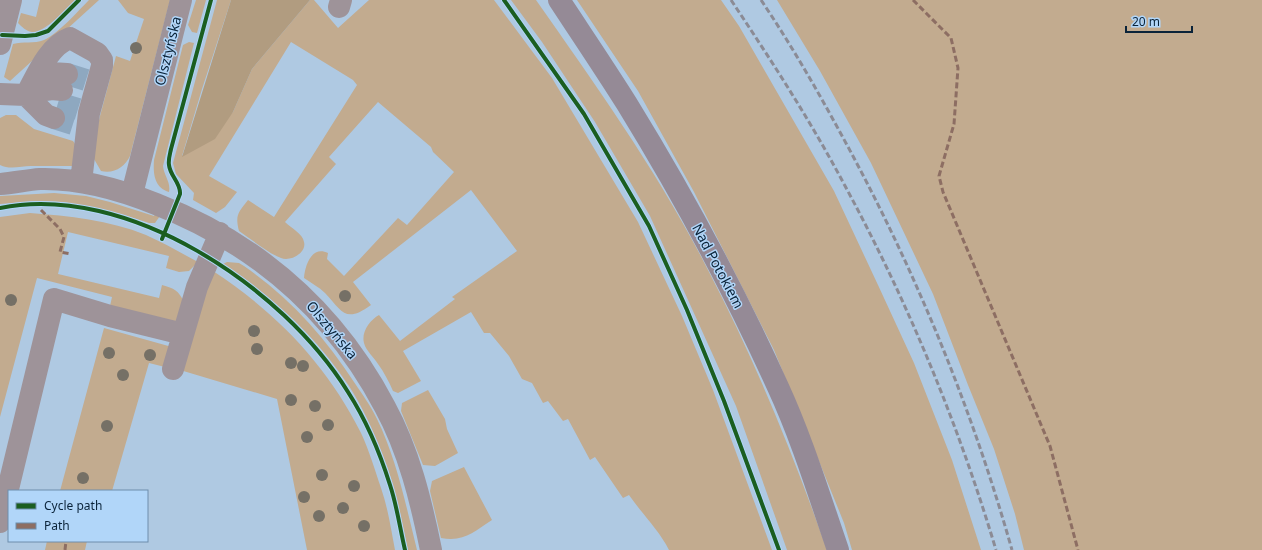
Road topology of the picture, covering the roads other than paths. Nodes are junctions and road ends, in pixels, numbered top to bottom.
1 (11, 0) edge
2 (181, 0) edge
3 (559, 0) edge
4 (0, 44) edge
5 (46, 59) junction
6 (30, 87) junction
7 (0, 94) edge
8 (79, 96) junction
9 (81, 182) junction
10 (0, 184) edge
11 (132, 194) junction
12 (220, 233) junction
13 (183, 334) junction
14 (173, 369) dead end
15 (0, 522) edge
16 (431, 550) edge
17 (838, 550) edge

1 - 4 street
2 - 11 street, Olsztyńska
3 - 17 main road, Nad Potokiem
5 - 6 street
5 - 8 street
5 - 8 street
6 - 7 street
6 - 8 street
6 - 8 street
8 - 9 street
9 - 10 street, Olsztyńska
9 - 11 street, Olsztyńska
11 - 12 street, Olsztyńska
12 - 13 street
12 - 16 street, Olsztyńska
13 - 14 street
13 - 15 street

